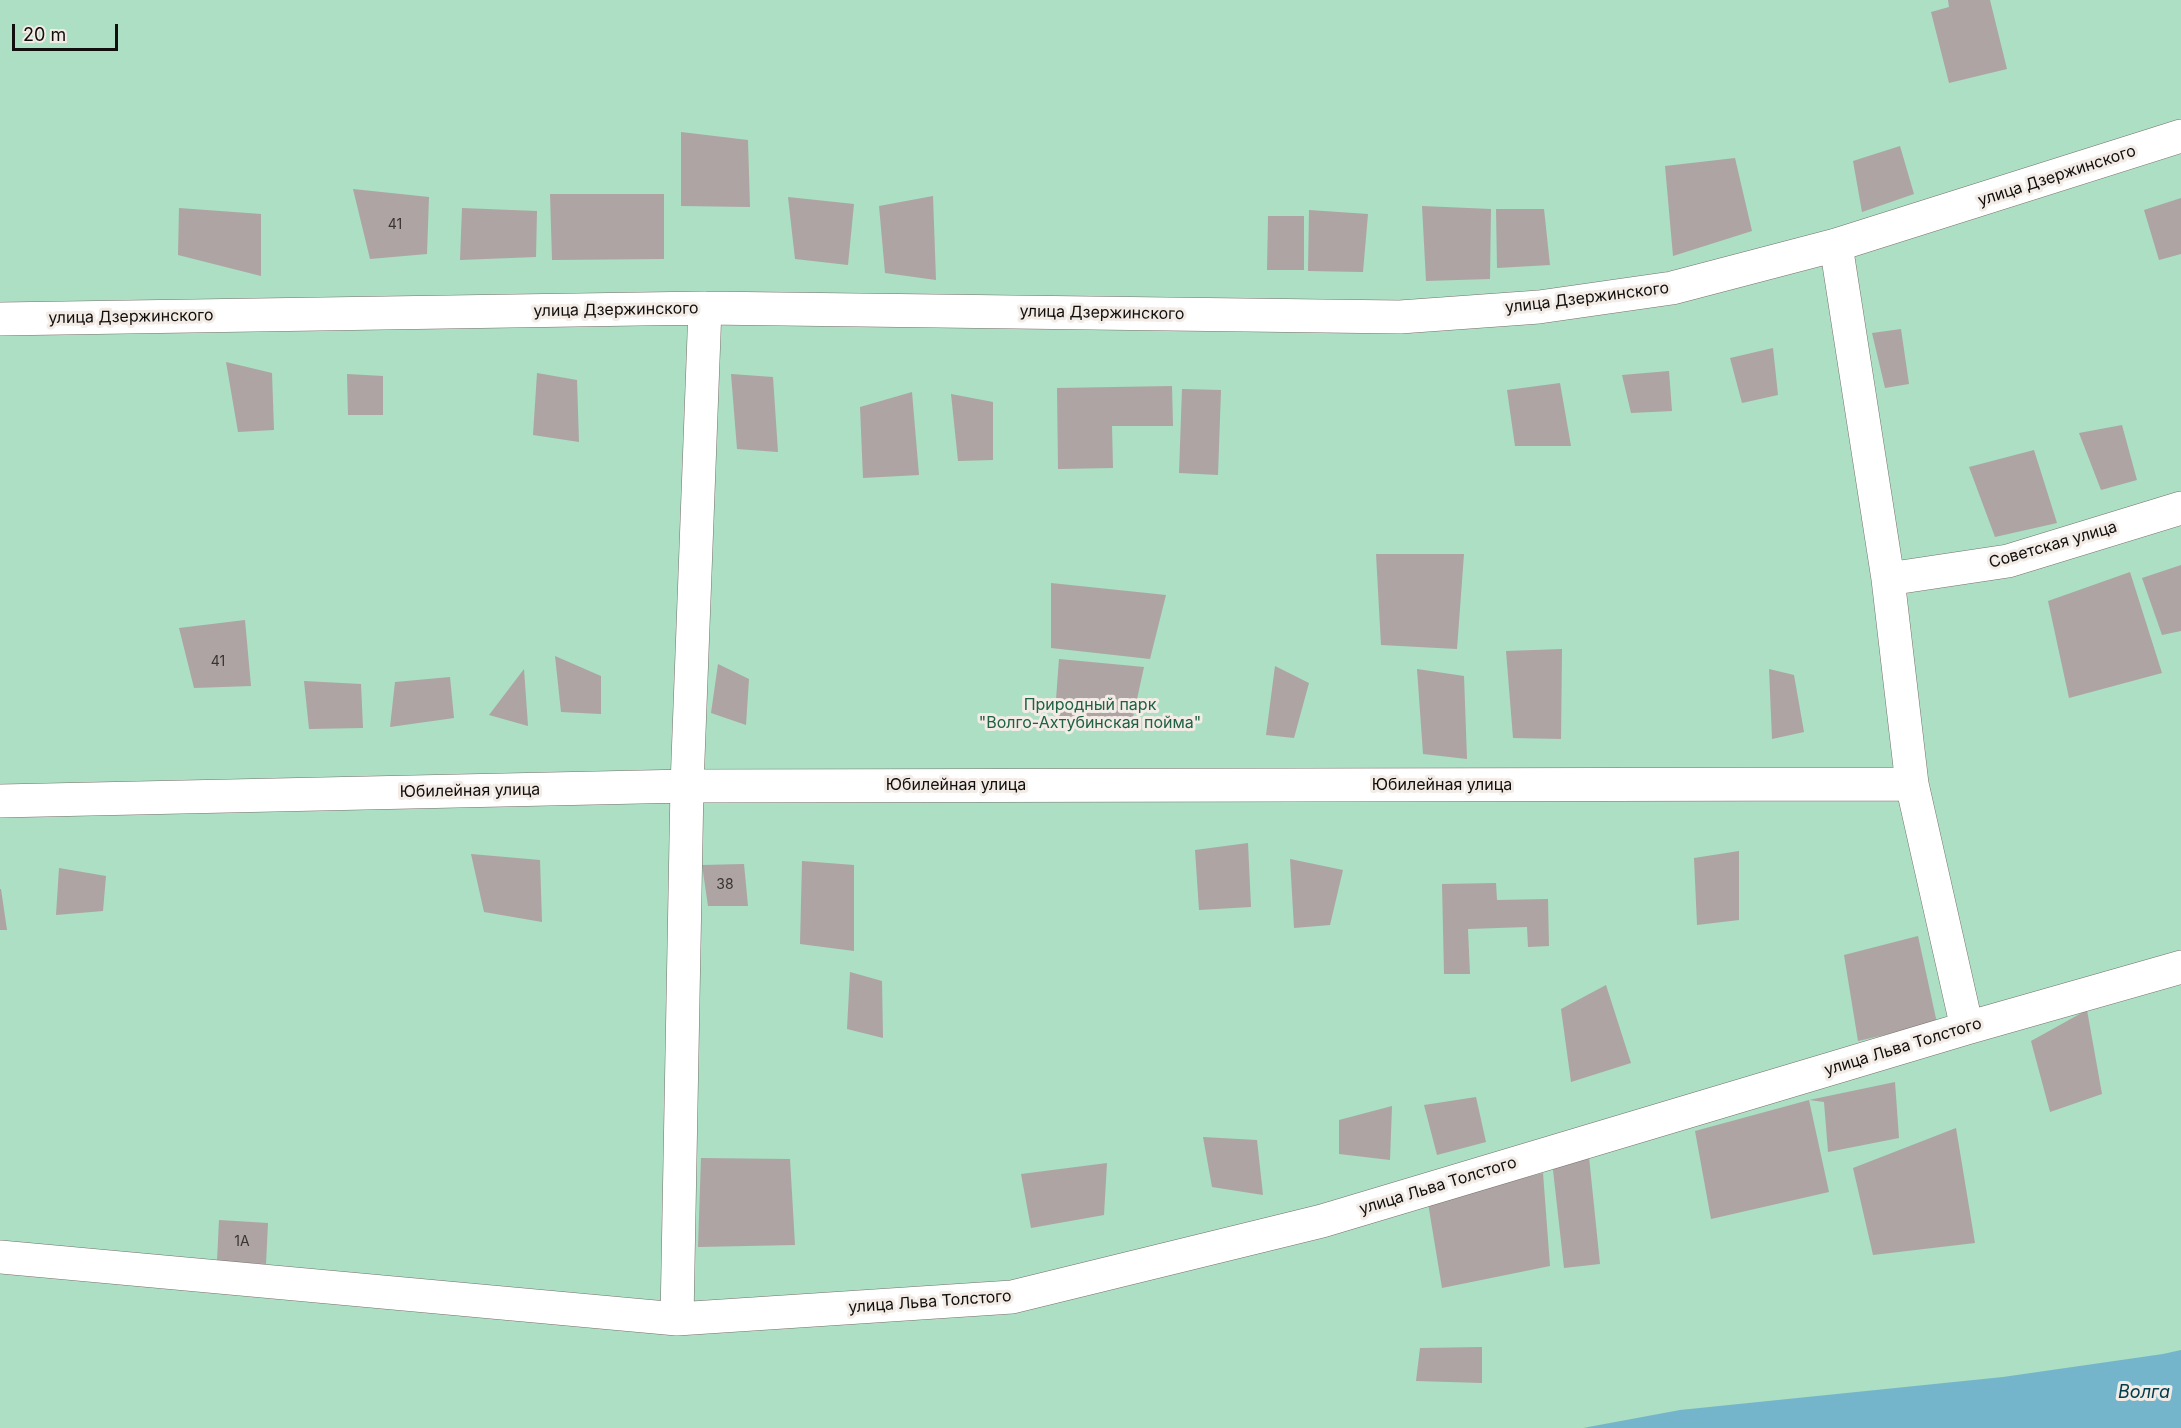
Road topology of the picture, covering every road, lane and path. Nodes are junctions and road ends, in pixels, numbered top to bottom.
1 (2181, 136) edge
2 (1836, 245) junction
3 (705, 309) junction
4 (0, 319) edge
5 (2181, 508) edge
6 (1888, 579) junction
7 (1912, 784) junction
8 (687, 786) junction
9 (0, 801) edge
10 (2181, 967) edge
11 (1967, 1028) junction
12 (0, 1257) edge
13 (677, 1319) junction

1 - 2 street, улица Дзержинского
2 - 3 street, улица Дзержинского
2 - 6 street
3 - 4 street, улица Дзержинского
3 - 8 street
5 - 6 street, Советская улица
6 - 7 street
7 - 8 street, Юбилейная улица
7 - 11 street
8 - 9 street, Юбилейная улица
8 - 13 street
10 - 11 street, улица Льва Толстого
11 - 13 street, улица Льва Толстого
12 - 13 street, улица Льва Толстого

